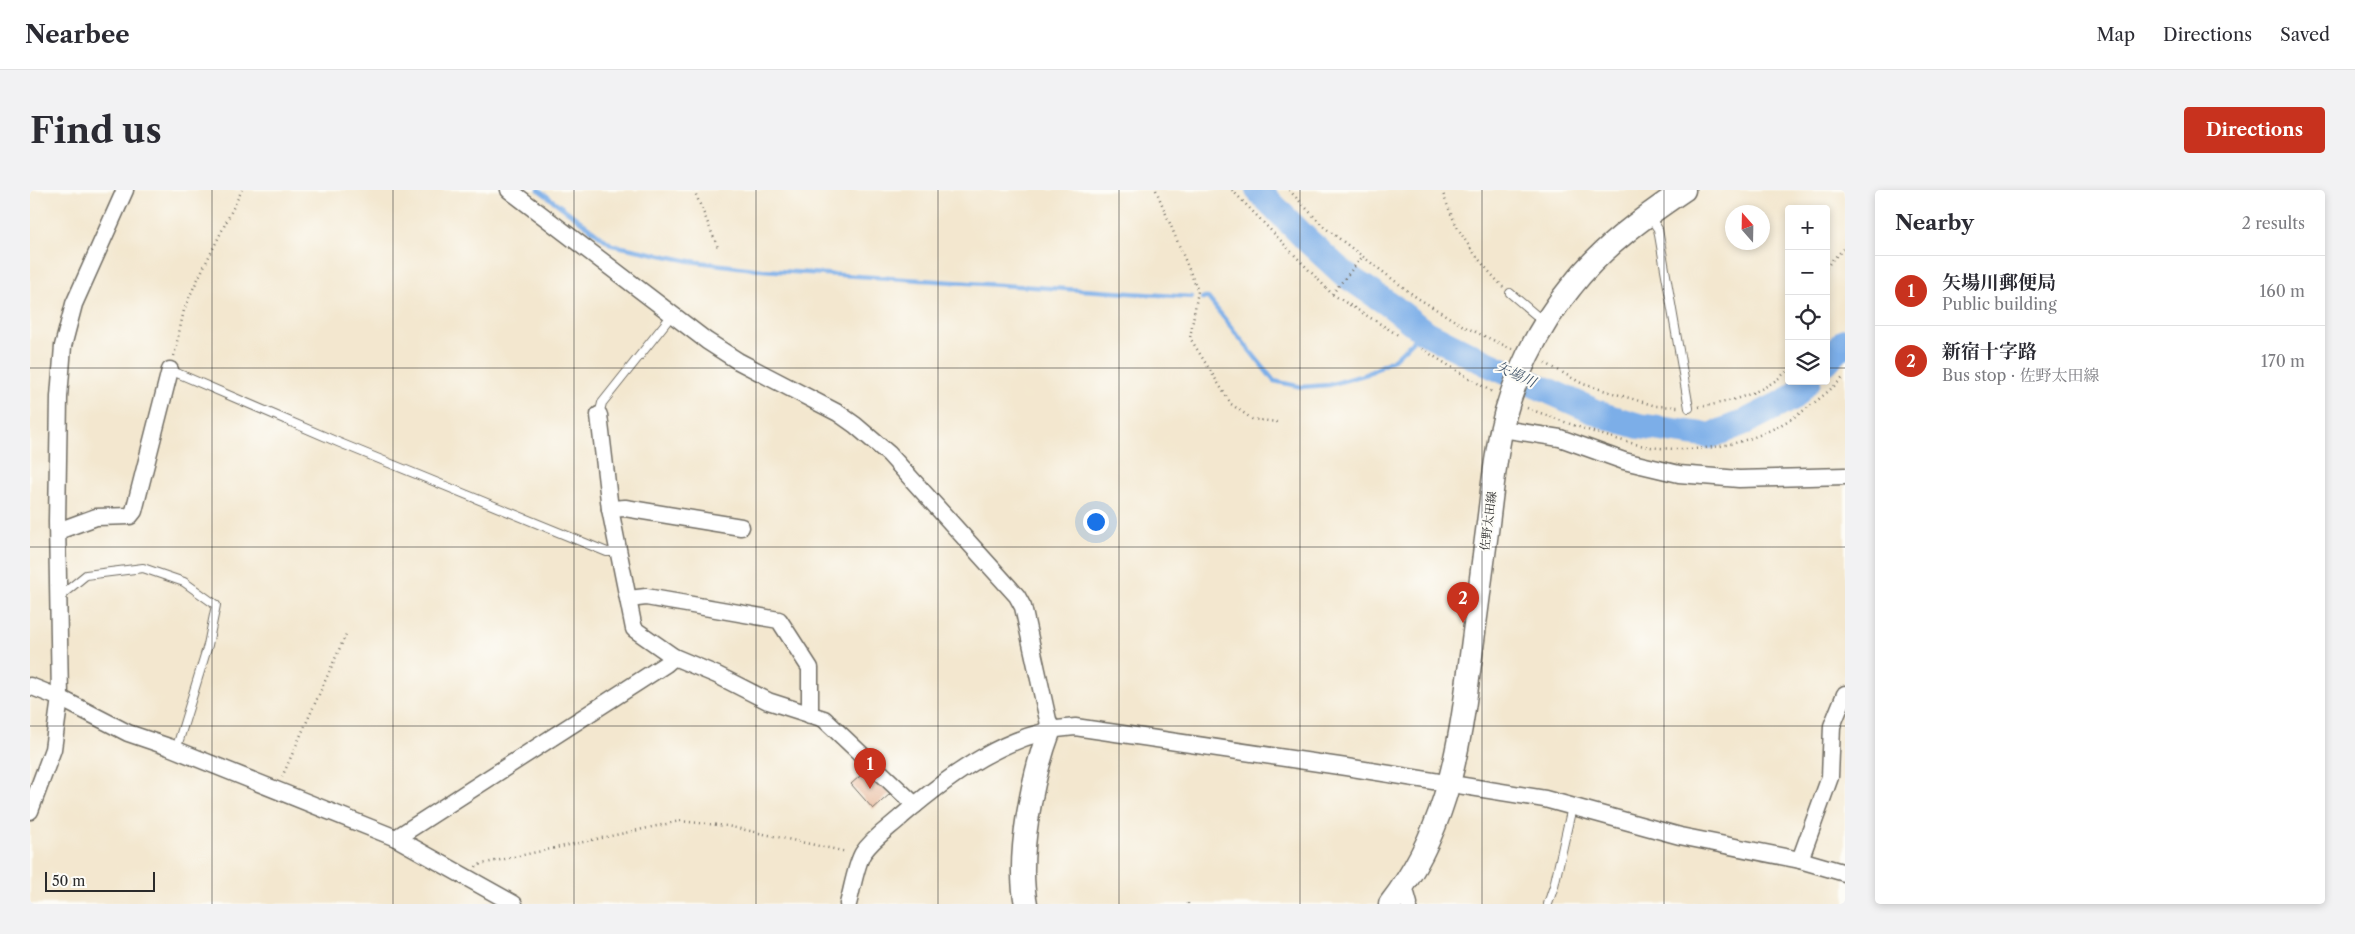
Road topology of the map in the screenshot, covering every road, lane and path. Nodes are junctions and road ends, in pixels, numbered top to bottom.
1 (125, 190) edge
2 (242, 190) edge
3 (509, 190) edge
4 (694, 190) edge
5 (1156, 190) edge
6 (1232, 190) edge
7 (1442, 190) edge
8 (1684, 190) edge
9 (1648, 215) junction
10 (1845, 248) edge
11 (719, 250) dead end
12 (1363, 256) dead end
13 (1830, 263) edge
14 (1510, 293) joint
15 (1332, 294) junction
16 (672, 315) junction
17 (1546, 323) junction
18 (1398, 335) dead end
19 (1422, 349) dead end
20 (170, 370) junction
21 (1845, 376) edge
22 (1511, 399) junction
23 (1689, 408) dead end
24 (599, 415) joint
25 (1277, 422) dead end
26 (1502, 429) junction
27 (1845, 476) edge
28 (610, 509) junction
29 (741, 527) dead end
30 (58, 531) junction
31 (618, 552) junction
32 (58, 598) junction
33 (629, 599) junction
34 (347, 632) dead end
35 (674, 657) junction
36 (30, 686) edge
37 (1845, 694) edge
38 (60, 698) junction
39 (810, 715) junction
40 (1050, 729) junction
41 (176, 750) junction
42 (1451, 784) junction
43 (277, 790) junction
44 (916, 805) junction
45 (1572, 807) junction
46 (30, 811) edge
47 (396, 838) junction
48 (862, 855) junction
49 (1800, 860) junction
50 (1845, 873) edge
51 (471, 880) junction
52 (1406, 895) edge
53 (514, 904) edge
54 (848, 904) edge
55 (1026, 904) edge
56 (1390, 904) edge
57 (1548, 904) edge

1 - 30 street
2 - 20 path
3 - 16 street
4 - 11 path
5 - 25 path
6 - 15 path
7 - 14 path
8 - 9 main road, 佐野太田線
9 - 17 main road, 佐野太田線
9 - 23 lane
10 - 13 path
12 - 15 path
14 - 17 lane
15 - 18 path
16 - 24 lane
16 - 40 street
17 - 22 main road, 佐野太田線
19 - 22 path
20 - 30 street
20 - 31 lane
21 - 22 path
22 - 26 main road, 佐野太田線
24 - 28 street
26 - 27 street
26 - 42 main road, 佐野太田線
28 - 29 street
28 - 31 street
30 - 32 street
31 - 33 street
32 - 38 street
32 - 41 lane
33 - 35 street
33 - 39 street
34 - 43 path
35 - 39 street
35 - 47 street
36 - 38 street
37 - 49 street
38 - 41 street
38 - 46 street
39 - 44 street
40 - 42 street
40 - 44 street
40 - 55 main road
41 - 43 street
42 - 45 street
42 - 52 main road, 佐野太田線
43 - 47 street
44 - 48 street
45 - 49 street
45 - 57 lane
47 - 51 street
48 - 51 path
48 - 54 street
49 - 50 street
51 - 53 street
52 - 56 main road, 佐野太田線

